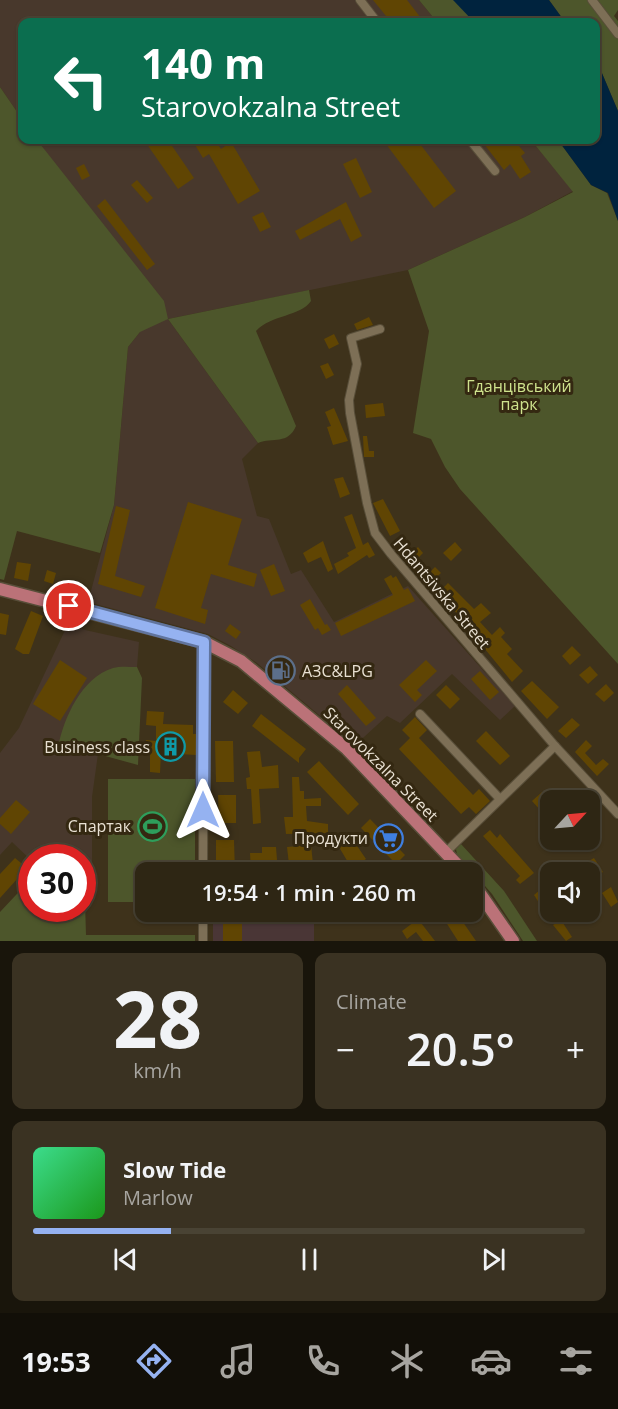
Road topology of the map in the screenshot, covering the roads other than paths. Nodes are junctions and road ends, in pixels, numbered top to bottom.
1 (360, 0) edge
2 (592, 0) edge
3 (374, 18) edge
4 (618, 34) edge
5 (473, 144) edge
6 (495, 171) dead end
7 (380, 329) dead end
8 (0, 589) edge
9 (204, 642) junction
10 (420, 714) dead end
11 (555, 746) junction
12 (500, 799) junction
13 (618, 814) edge
14 (446, 853) junction
15 (203, 862) edge
16 (455, 862) edge
17 (483, 898) edge
18 (203, 922) edge
19 (203, 941) edge
20 (513, 941) edge

1 - 3 street
2 - 4 street
5 - 6 street
7 - 11 street, Hdantsivska Street
8 - 9 main road, Starovokzalna Street
9 - 14 main road, Starovokzalna Street
9 - 15 street
10 - 12 street
11 - 12 street
11 - 13 street, Hdantsivska Street
12 - 14 street
14 - 16 main road, Starovokzalna Street
17 - 20 main road
18 - 19 street

